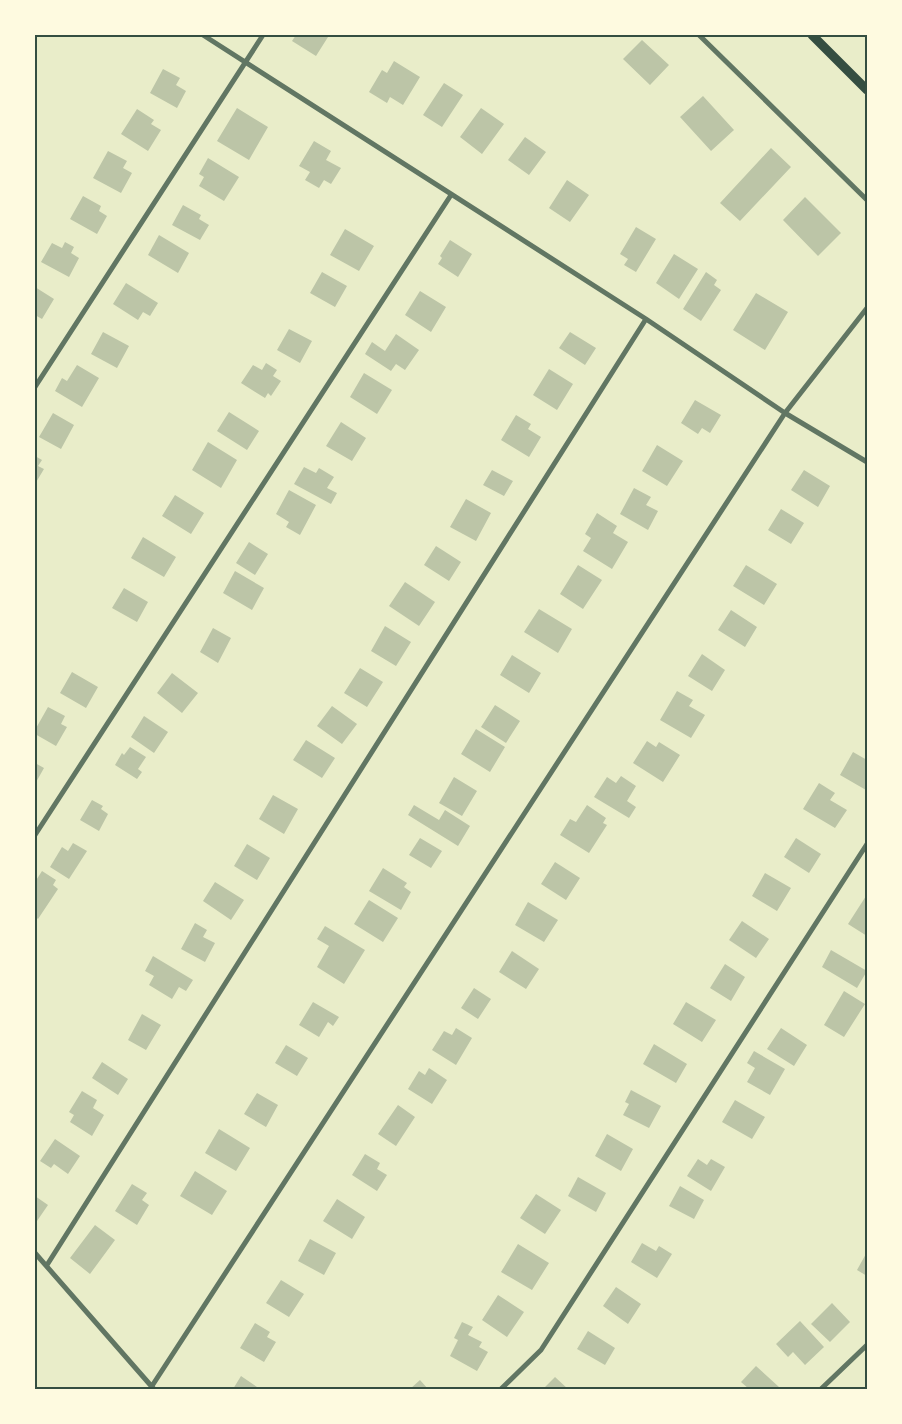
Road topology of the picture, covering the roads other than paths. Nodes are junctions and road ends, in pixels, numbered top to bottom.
1 (203, 35) edge
2 (263, 35) edge
3 (699, 35) edge
4 (812, 35) edge
5 (245, 62) junction
6 (867, 90) edge
7 (451, 194) junction
8 (867, 200) edge
9 (867, 308) edge
10 (646, 319) junction
11 (35, 387) edge
12 (785, 413) junction
13 (867, 462) edge
14 (35, 835) edge
15 (867, 844) edge
16 (35, 1253) edge
17 (47, 1265) junction
18 (867, 1345) edge
19 (152, 1388) edge
20 (502, 1389) edge
21 (820, 1389) edge

1 - 5 street
2 - 5 street
3 - 8 street
4 - 6 main road
5 - 7 street
5 - 11 street
7 - 10 street
7 - 14 street
9 - 12 street
10 - 12 street
10 - 17 street
12 - 13 street
12 - 19 street
15 - 20 street
16 - 17 street
17 - 19 street
18 - 21 street

